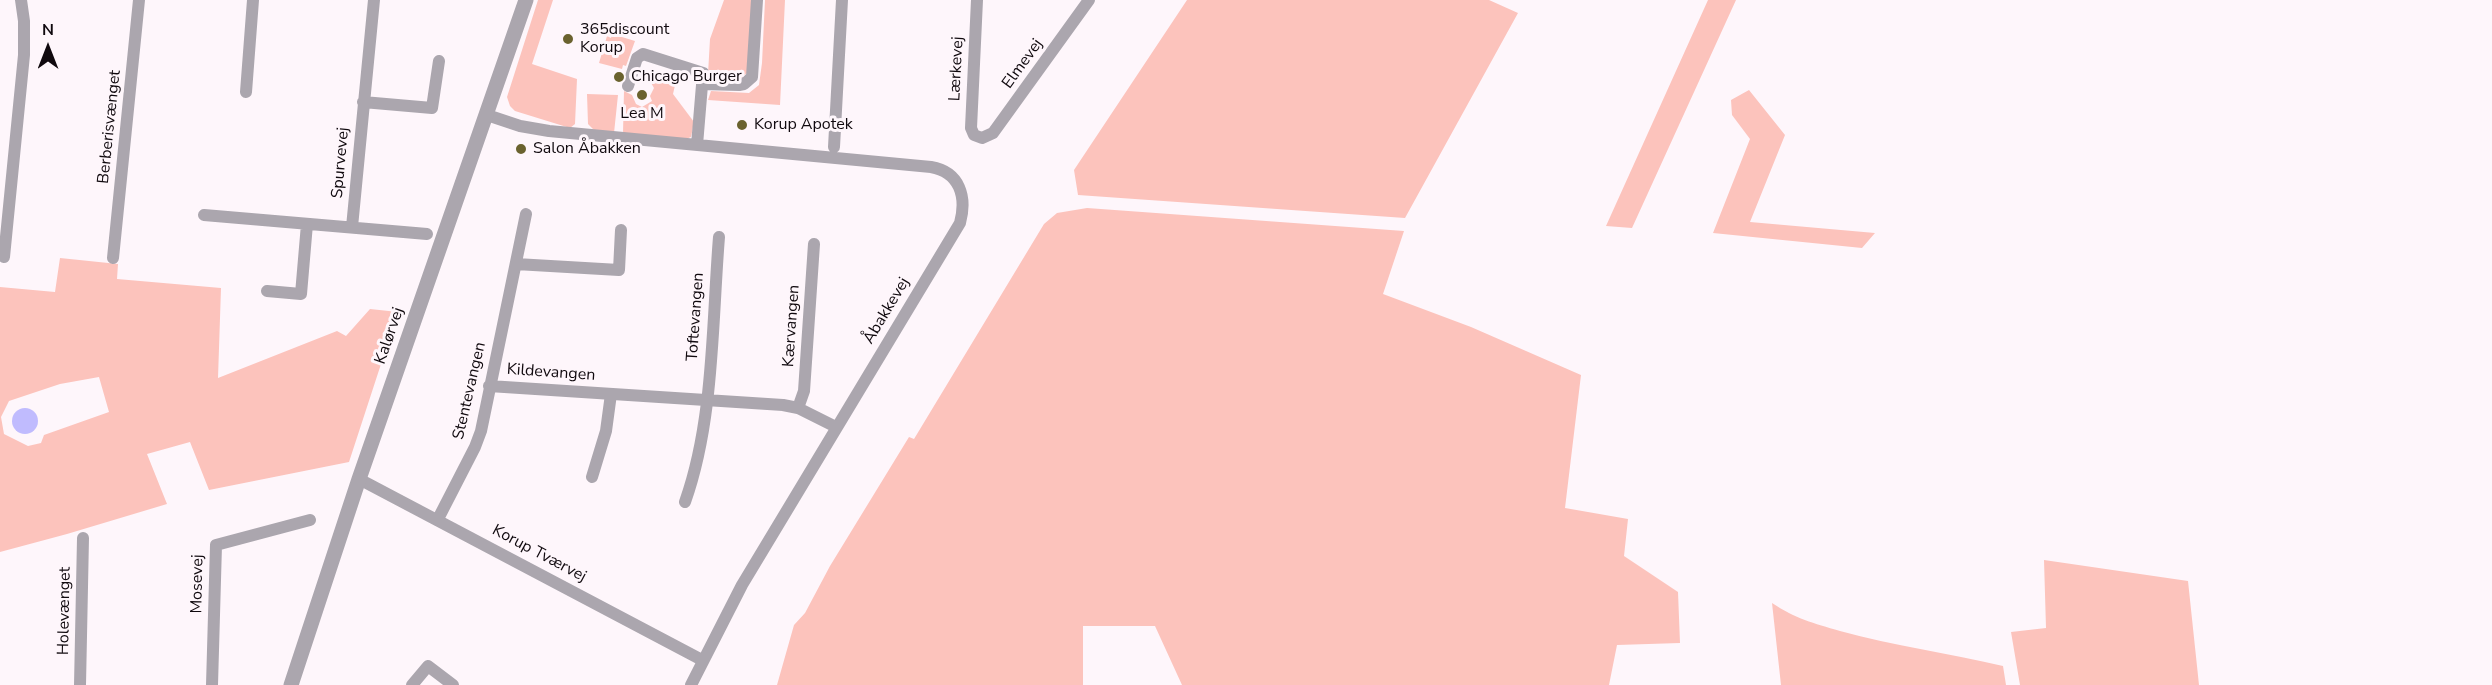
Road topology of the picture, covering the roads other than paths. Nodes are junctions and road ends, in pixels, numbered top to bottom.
1 (21, 0) edge
2 (139, 0) edge
3 (253, 0) edge
4 (374, 0) edge
5 (526, 0) edge
6 (757, 0) edge
7 (842, 0) edge
8 (977, 0) edge
9 (1089, 0) edge
10 (439, 61) dead end
11 (702, 84) junction
12 (628, 86) dead end
13 (246, 92) dead end
14 (363, 102) junction
15 (487, 115) junction
16 (821, 132) dead end
17 (835, 133) junction
18 (978, 137) joint
19 (697, 145) junction
20 (834, 147) dead end
21 (526, 214) dead end
22 (204, 215) dead end
23 (307, 224) junction
24 (352, 227) junction
25 (621, 230) dead end
26 (427, 234) dead end
27 (719, 237) dead end
28 (814, 244) dead end
29 (4, 257) dead end
30 (113, 258) dead end
31 (516, 264) junction
32 (267, 291) dead end
33 (489, 386) junction
34 (611, 394) junction
35 (707, 400) junction
36 (798, 408) junction
37 (836, 427) junction
38 (592, 477) dead end
39 (359, 479) junction
40 (685, 502) dead end
41 (310, 519) dead end
42 (438, 519) junction
43 (83, 538) dead end
44 (702, 660) junction
45 (80, 685) edge
46 (212, 685) edge
47 (291, 685) edge
48 (412, 685) edge
49 (453, 685) edge
50 (691, 685) edge

1 - 29 street
2 - 30 street, Berberisvænget
3 - 13 street
4 - 14 street, Spurvevej
5 - 15 street, Kalørvej
6 - 11 street
7 - 17 street
8 - 18 street, Lærkevej
9 - 18 street, Elmevej
10 - 14 street
11 - 12 street
11 - 19 street
14 - 24 street, Spurvevej
15 - 19 street, Åbakkevej
15 - 39 street, Kalørvej
16 - 17 street
17 - 20 street
19 - 37 street, Åbakkevej
21 - 31 street, Stentevangen
22 - 23 street
23 - 24 street
23 - 32 street
24 - 26 street
25 - 31 street
27 - 35 street, Toftevangen
28 - 36 street, Kærvangen
31 - 33 street, Stentevangen
33 - 34 street, Kildevangen
33 - 42 street, Stentevangen
34 - 35 street, Kildevangen
34 - 38 street, Kildevangen
35 - 36 street, Kildevangen
35 - 40 street
36 - 37 street, Kildevangen
37 - 44 street, Åbakkevej
39 - 42 street, Korup Tværvej
39 - 47 street, Kalørvej
41 - 46 street, Mosevej
42 - 44 street, Korup Tværvej
43 - 45 street, Holevænget
44 - 50 street, Åbakkevej
48 - 49 street

